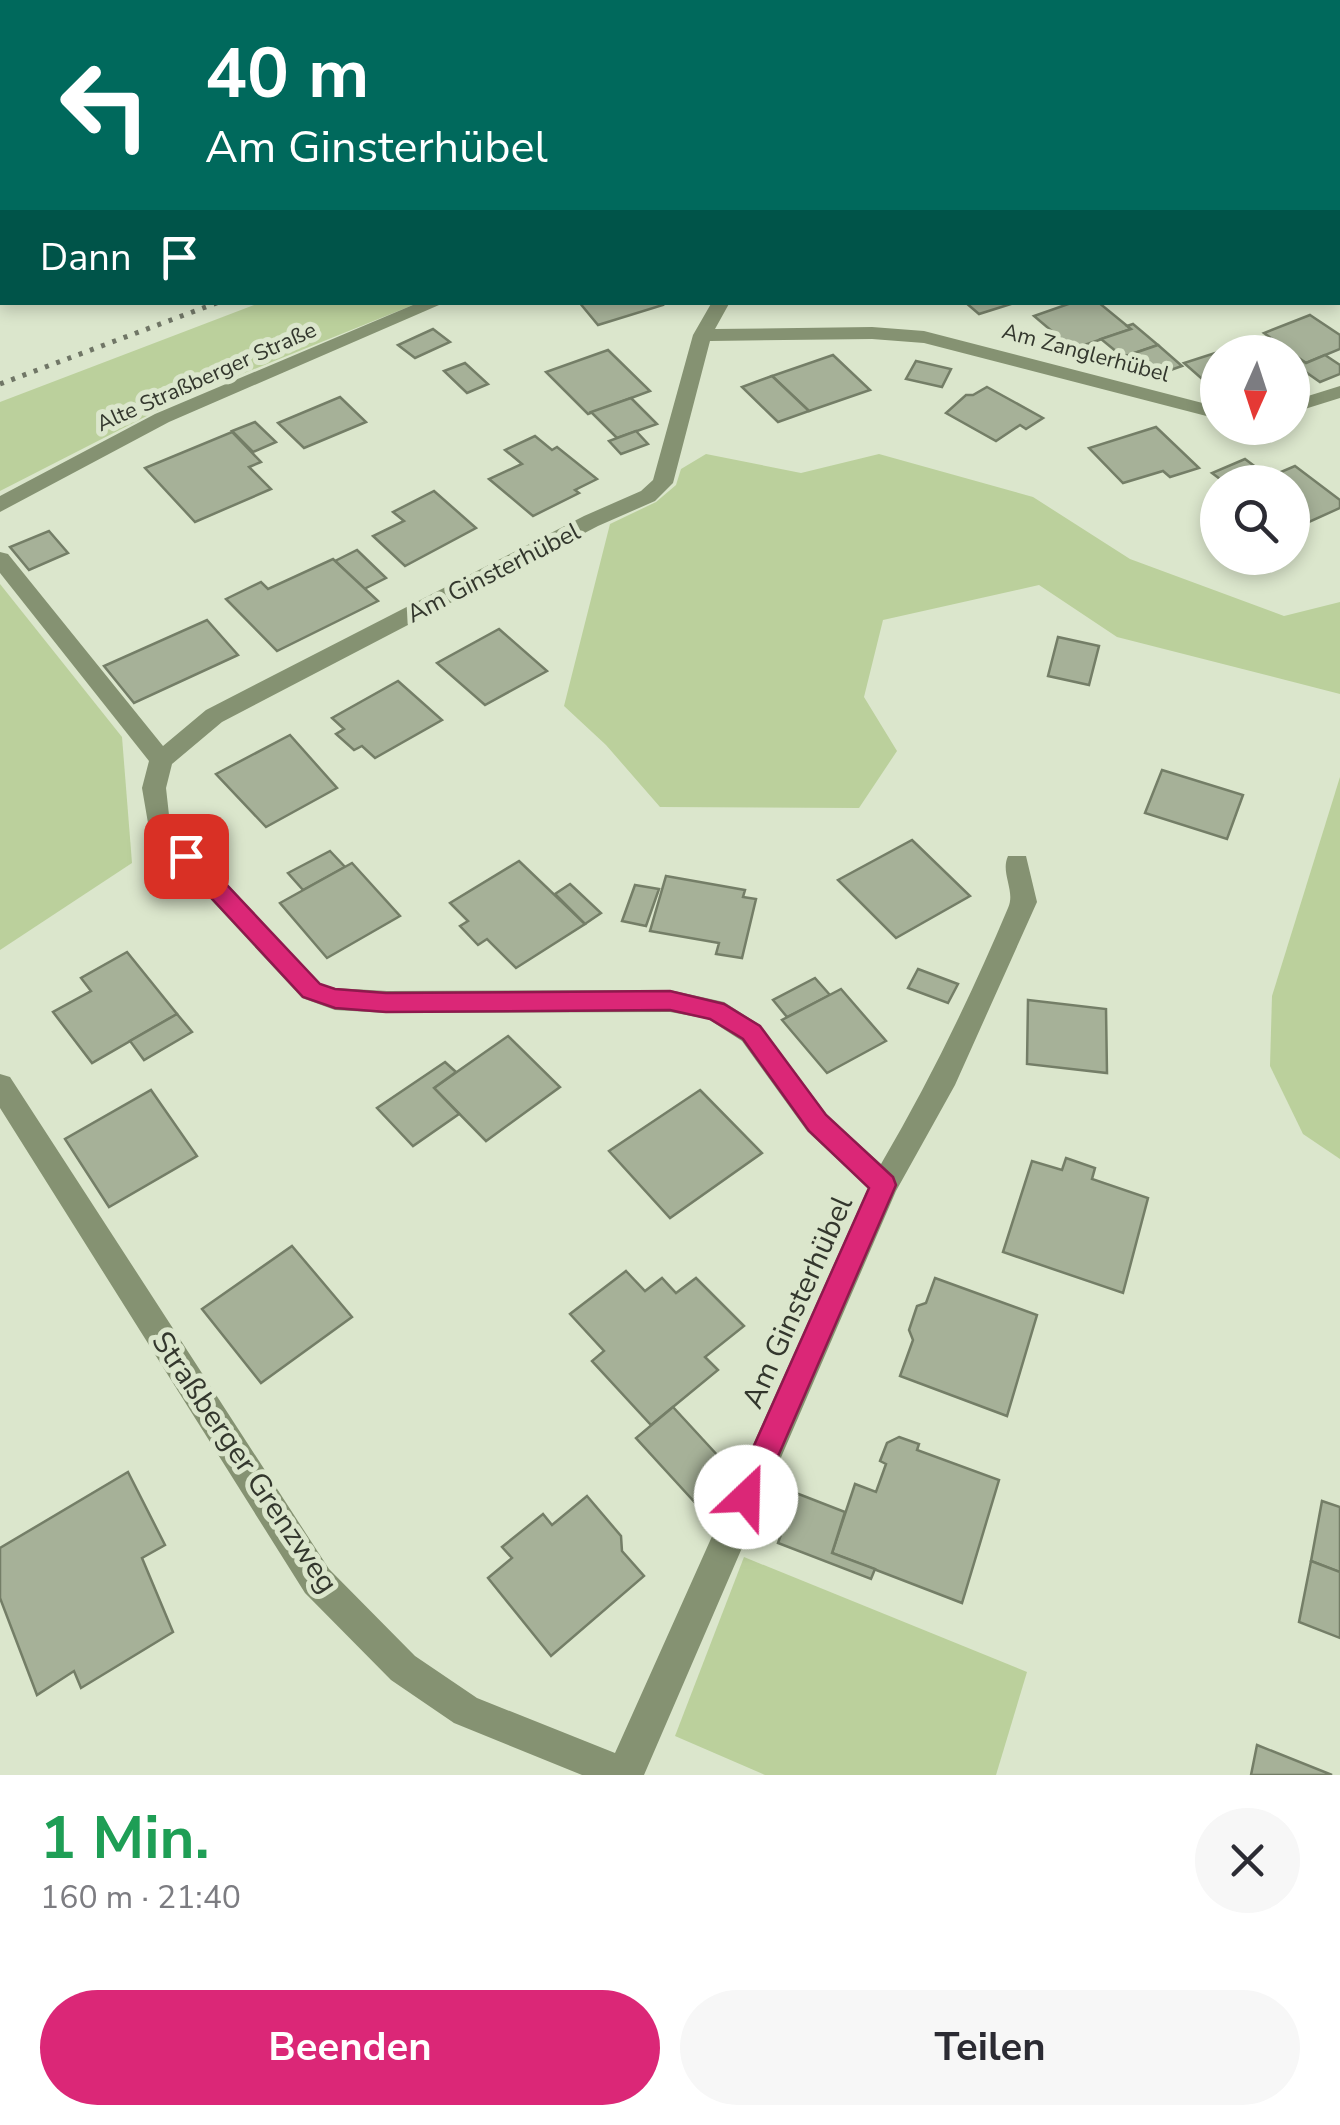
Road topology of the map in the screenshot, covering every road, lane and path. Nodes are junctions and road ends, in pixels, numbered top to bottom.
1 (430, 305) edge
2 (719, 305) edge
3 (702, 335) junction
4 (1340, 392) edge
5 (1310, 401) edge
6 (1200, 408) edge
7 (0, 505) edge
8 (0, 559) edge
9 (161, 760) junction
10 (1018, 862) dead end
11 (0, 1084) edge
12 (884, 1185) junction
13 (625, 1774) edge

1 - 7 street, Alte Straßberger Straße
2 - 3 street, Am Ginsterhübel
3 - 6 street, Am Zanglerhübel
3 - 9 street, Am Ginsterhübel
4 - 5 street
8 - 9 street
9 - 12 street, Am Ginsterhübel
10 - 12 street, Am Ginsterhübel
11 - 13 street, Straßberger Grenzweg
12 - 13 street, Am Ginsterhübel

